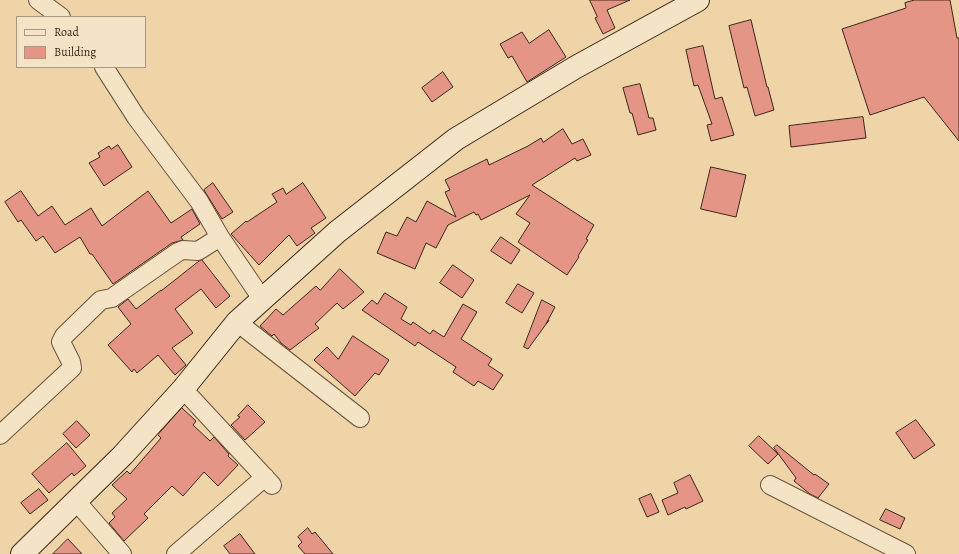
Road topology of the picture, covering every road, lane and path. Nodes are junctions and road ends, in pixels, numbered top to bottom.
1 (38, 0) edge
2 (698, 0) edge
3 (60, 16) edge
4 (105, 68) edge
5 (220, 236) junction
6 (262, 299) junction
7 (237, 322) junction
8 (182, 389) junction
9 (360, 418) dead end
10 (0, 435) edge
11 (770, 485) dead end
12 (76, 502) junction
13 (22, 554) edge
14 (122, 554) edge
15 (176, 554) edge
16 (906, 554) edge

1 - 3 street
2 - 6 main road
4 - 5 street
5 - 6 street
5 - 10 street
6 - 7 main road
7 - 8 main road
7 - 9 street
8 - 12 main road
8 - 15 street
11 - 16 street
12 - 13 main road
12 - 14 street

